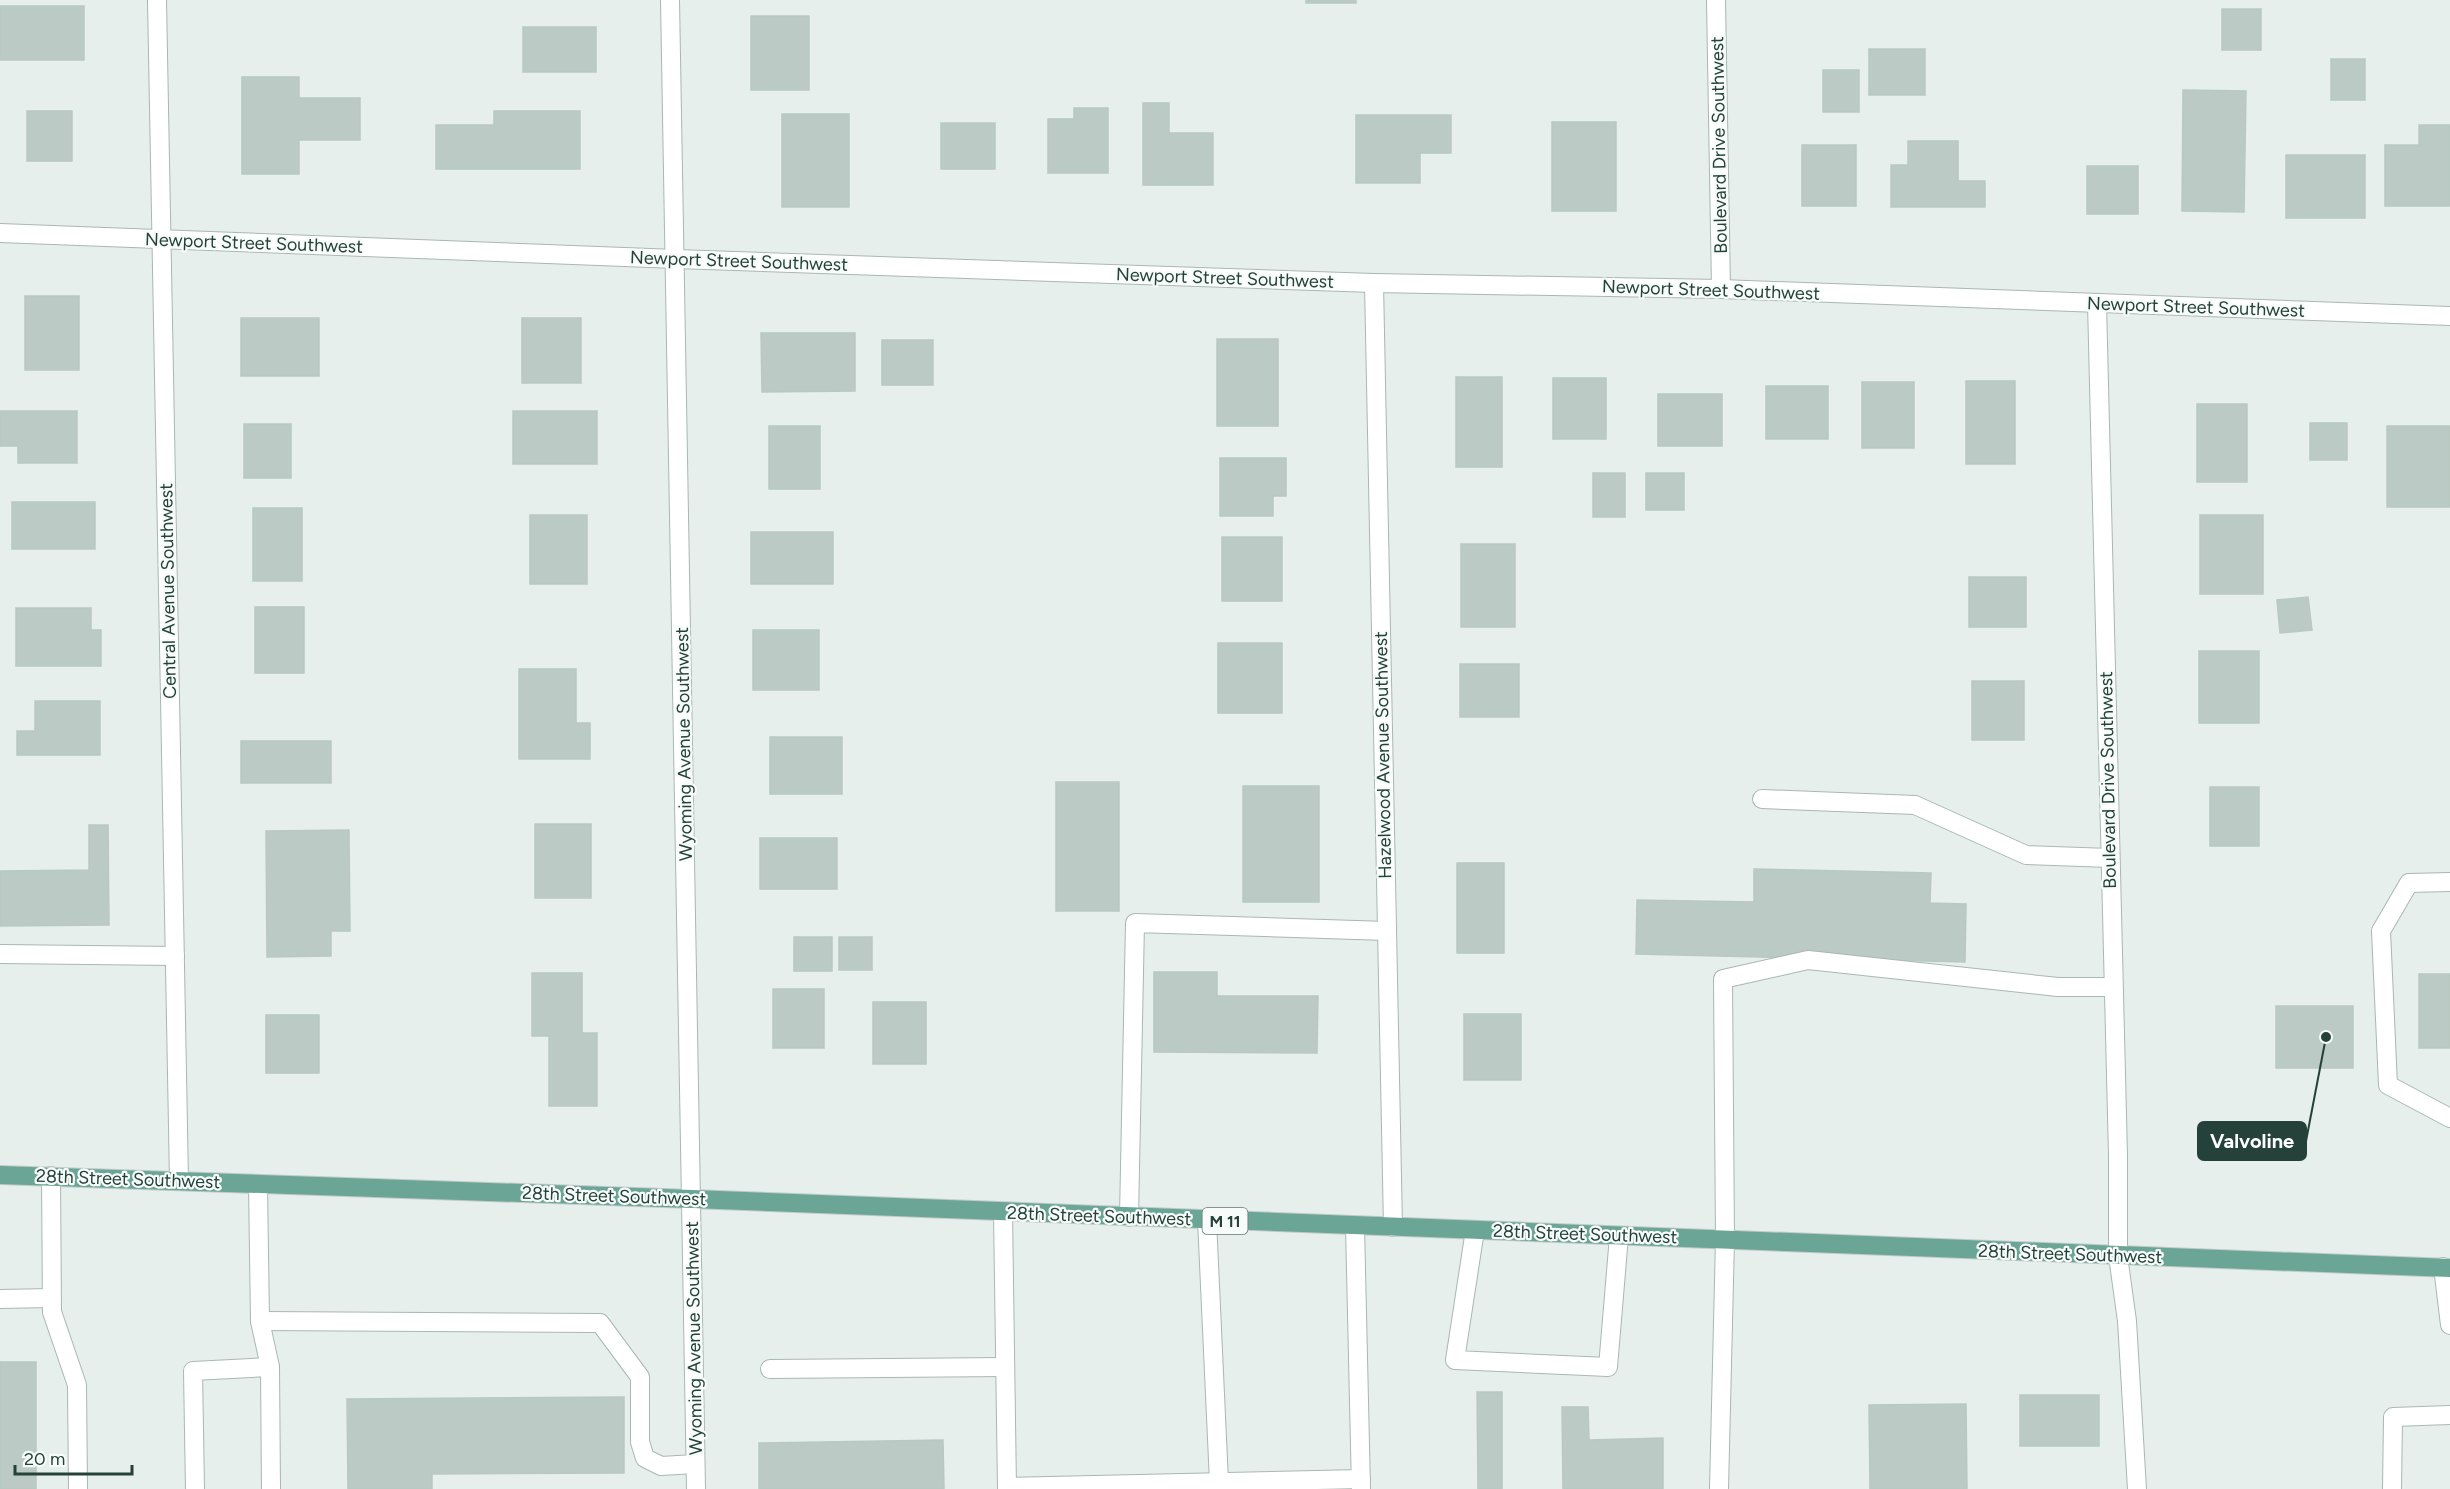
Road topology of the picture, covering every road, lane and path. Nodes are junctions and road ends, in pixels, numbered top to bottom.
1 (157, 0) edge
2 (670, 0) edge
3 (1716, 0) edge
4 (0, 233) edge
5 (162, 240) junction
6 (676, 259) junction
7 (1374, 283) junction
8 (1721, 289) junction
9 (2097, 303) junction
10 (2450, 316) edge
11 (1762, 800) dead end
12 (2110, 858) junction
13 (2450, 882) edge
14 (1387, 932) junction
15 (0, 954) edge
16 (175, 956) junction
17 (2113, 987) junction
18 (2450, 1118) edge
19 (0, 1175) edge
20 (51, 1176) junction
21 (179, 1181) junction
22 (258, 1184) junction
23 (692, 1199) junction
24 (1003, 1212) junction
25 (1129, 1217) junction
26 (1207, 1220) junction
27 (1355, 1226) junction
28 (1393, 1227) junction
29 (1476, 1230) junction
30 (1619, 1236) junction
31 (1725, 1240) junction
32 (2118, 1256) junction
33 (2447, 1268) edge
34 (51, 1298) junction
35 (0, 1299) edge
36 (260, 1321) junction
37 (2450, 1325) edge
38 (270, 1367) junction
39 (1005, 1367) junction
40 (770, 1369) dead end
41 (2450, 1415) edge
42 (695, 1464) junction
43 (1219, 1482) junction
44 (1361, 1484) edge
45 (1007, 1488) edge
46 (78, 1489) edge
47 (195, 1489) edge
48 (271, 1489) edge
49 (696, 1489) edge
50 (1719, 1489) edge
51 (2138, 1489) edge
52 (2392, 1489) edge

1 - 5 street, Central Avenue Southwest
2 - 6 street, Wyoming Avenue Southwest
3 - 8 street, Boulevard Drive Southwest
4 - 5 street, Newport Street Southwest
5 - 6 street, Newport Street Southwest
5 - 16 street, Central Avenue Southwest
6 - 7 street, Newport Street Southwest
6 - 23 street, Wyoming Avenue Southwest
7 - 8 street, Newport Street Southwest
7 - 14 street, Hazelwood Avenue Southwest
8 - 9 street, Newport Street Southwest
9 - 10 street, Newport Street Southwest
9 - 12 street, Boulevard Drive Southwest
11 - 12 street
12 - 17 street, Boulevard Drive Southwest
13 - 18 street
14 - 25 street
14 - 28 street, Hazelwood Avenue Southwest
15 - 16 street
16 - 21 street, Central Avenue Southwest
17 - 31 street
17 - 32 street, Boulevard Drive Southwest
19 - 20 main road, 28th Street Southwest / M 11
20 - 21 main road, 28th Street Southwest / M 11
20 - 34 street
21 - 22 main road, 28th Street Southwest / M 11
22 - 23 main road, 28th Street Southwest / M 11
22 - 36 street
23 - 24 main road, 28th Street Southwest / M 11
23 - 42 street, Wyoming Avenue Southwest
24 - 25 main road, 28th Street Southwest / M 11
24 - 39 street
25 - 26 main road, 28th Street Southwest / M 11
26 - 27 main road, 28th Street Southwest / M 11
26 - 43 street
27 - 28 main road, 28th Street Southwest / M 11
27 - 44 street
28 - 29 main road, 28th Street Southwest / M 11
29 - 30 main road, 28th Street Southwest / M 11
29 - 30 street
30 - 31 main road, 28th Street Southwest / M 11
31 - 32 main road, 28th Street Southwest / M 11
31 - 50 street
32 - 33 main road, 28th Street Southwest / M 11
32 - 51 street, Boulevard Drive Southwest
33 - 37 street
34 - 35 street
34 - 46 street
36 - 38 street
36 - 42 street
38 - 47 street
38 - 48 street
39 - 40 street
39 - 45 street
41 - 52 street
42 - 49 street, Wyoming Avenue Southwest
43 - 44 street
43 - 45 street

